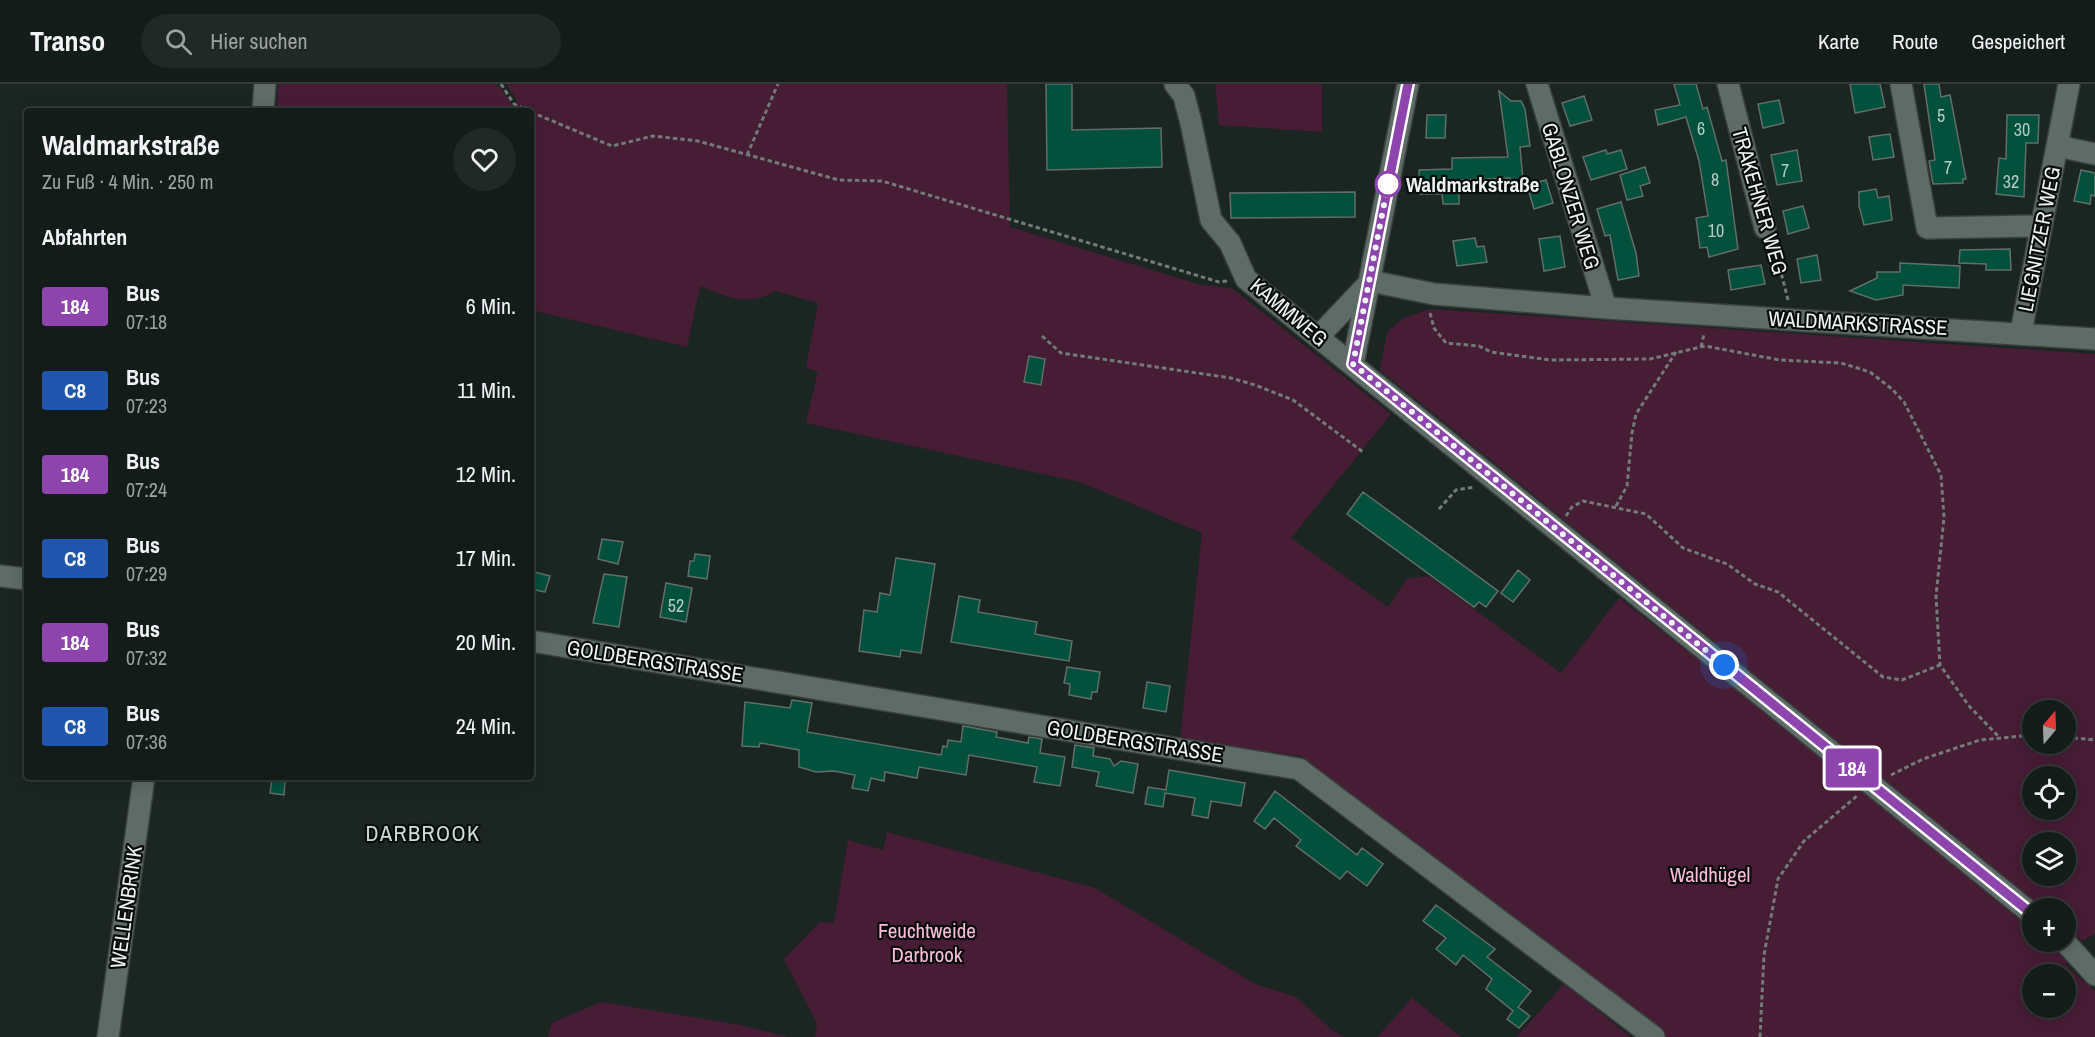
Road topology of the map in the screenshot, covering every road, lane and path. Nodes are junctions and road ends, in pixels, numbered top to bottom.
1 (265, 84) edge
2 (501, 84) edge
3 (778, 84) edge
4 (1175, 84) edge
5 (1408, 84) edge
6 (1537, 84) edge
7 (1728, 84) edge
8 (1901, 84) edge
9 (2069, 84) edge
10 (263, 108) edge
11 (523, 108) edge
12 (534, 113) edge
13 (2057, 146) junction
14 (2095, 154) edge
15 (747, 155) junction
16 (2040, 226) junction
17 (1765, 228) joint
18 (1246, 279) junction
19 (1370, 282) junction
20 (1426, 293) junction
21 (1606, 308) junction
22 (1792, 319) junction
23 (2021, 332) junction
24 (1042, 336) dead end
25 (1318, 338) junction
26 (2095, 339) edge
27 (1677, 351) junction
28 (1353, 364) junction
29 (1363, 452) dead end
30 (1477, 485) dead end
31 (1616, 506) junction
32 (1439, 509) dead end
33 (1557, 530) junction
34 (0, 576) edge
35 (24, 579) edge
36 (534, 641) edge
37 (1940, 665) junction
38 (2022, 736) edge
39 (2000, 738) junction
40 (2076, 738) edge
41 (2095, 740) edge
42 (144, 780) edge
43 (1872, 784) junction
44 (2022, 906) edge
45 (2075, 952) edge
46 (2095, 975) edge
47 (108, 1037) edge
48 (1654, 1037) edge
49 (1760, 1037) edge

1 - 10 street
2 - 11 path
3 - 15 path
4 - 18 street, KAMMWEG
5 - 19 street
6 - 21 street, GABLONZER WEG
7 - 17 street, TRAKEHNER WEG
8 - 16 street
9 - 13 street, LIEGNITZER WEG
12 - 15 path
13 - 14 street, LIEGNITZER WEG
13 - 16 street, LIEGNITZER WEG
15 - 18 path
16 - 23 street, LIEGNITZER WEG
17 - 22 path, TRAKEHNER WEG
18 - 25 street, KAMMWEG
19 - 20 street, WALDMARKSTRASSE
19 - 25 street
19 - 28 street
20 - 21 street, WALDMARKSTRASSE
20 - 27 path
21 - 22 street, WALDMARKSTRASSE
22 - 23 street, WALDMARKSTRASSE
23 - 26 street, WALDMARKSTRASSE
24 - 29 path
25 - 28 street, KAMMWEG
27 - 31 path
27 - 37 path
28 - 33 street, KAMMWEG
30 - 32 path
31 - 33 path
31 - 37 path
33 - 43 street, KAMMWEG
34 - 35 street
36 - 48 street, GOLDBERGSTRASSE
37 - 39 path
38 - 39 path
39 - 43 path
40 - 41 path
42 - 47 street, WELLENBRINK
43 - 44 street, KAMMWEG
43 - 49 path
45 - 46 street

